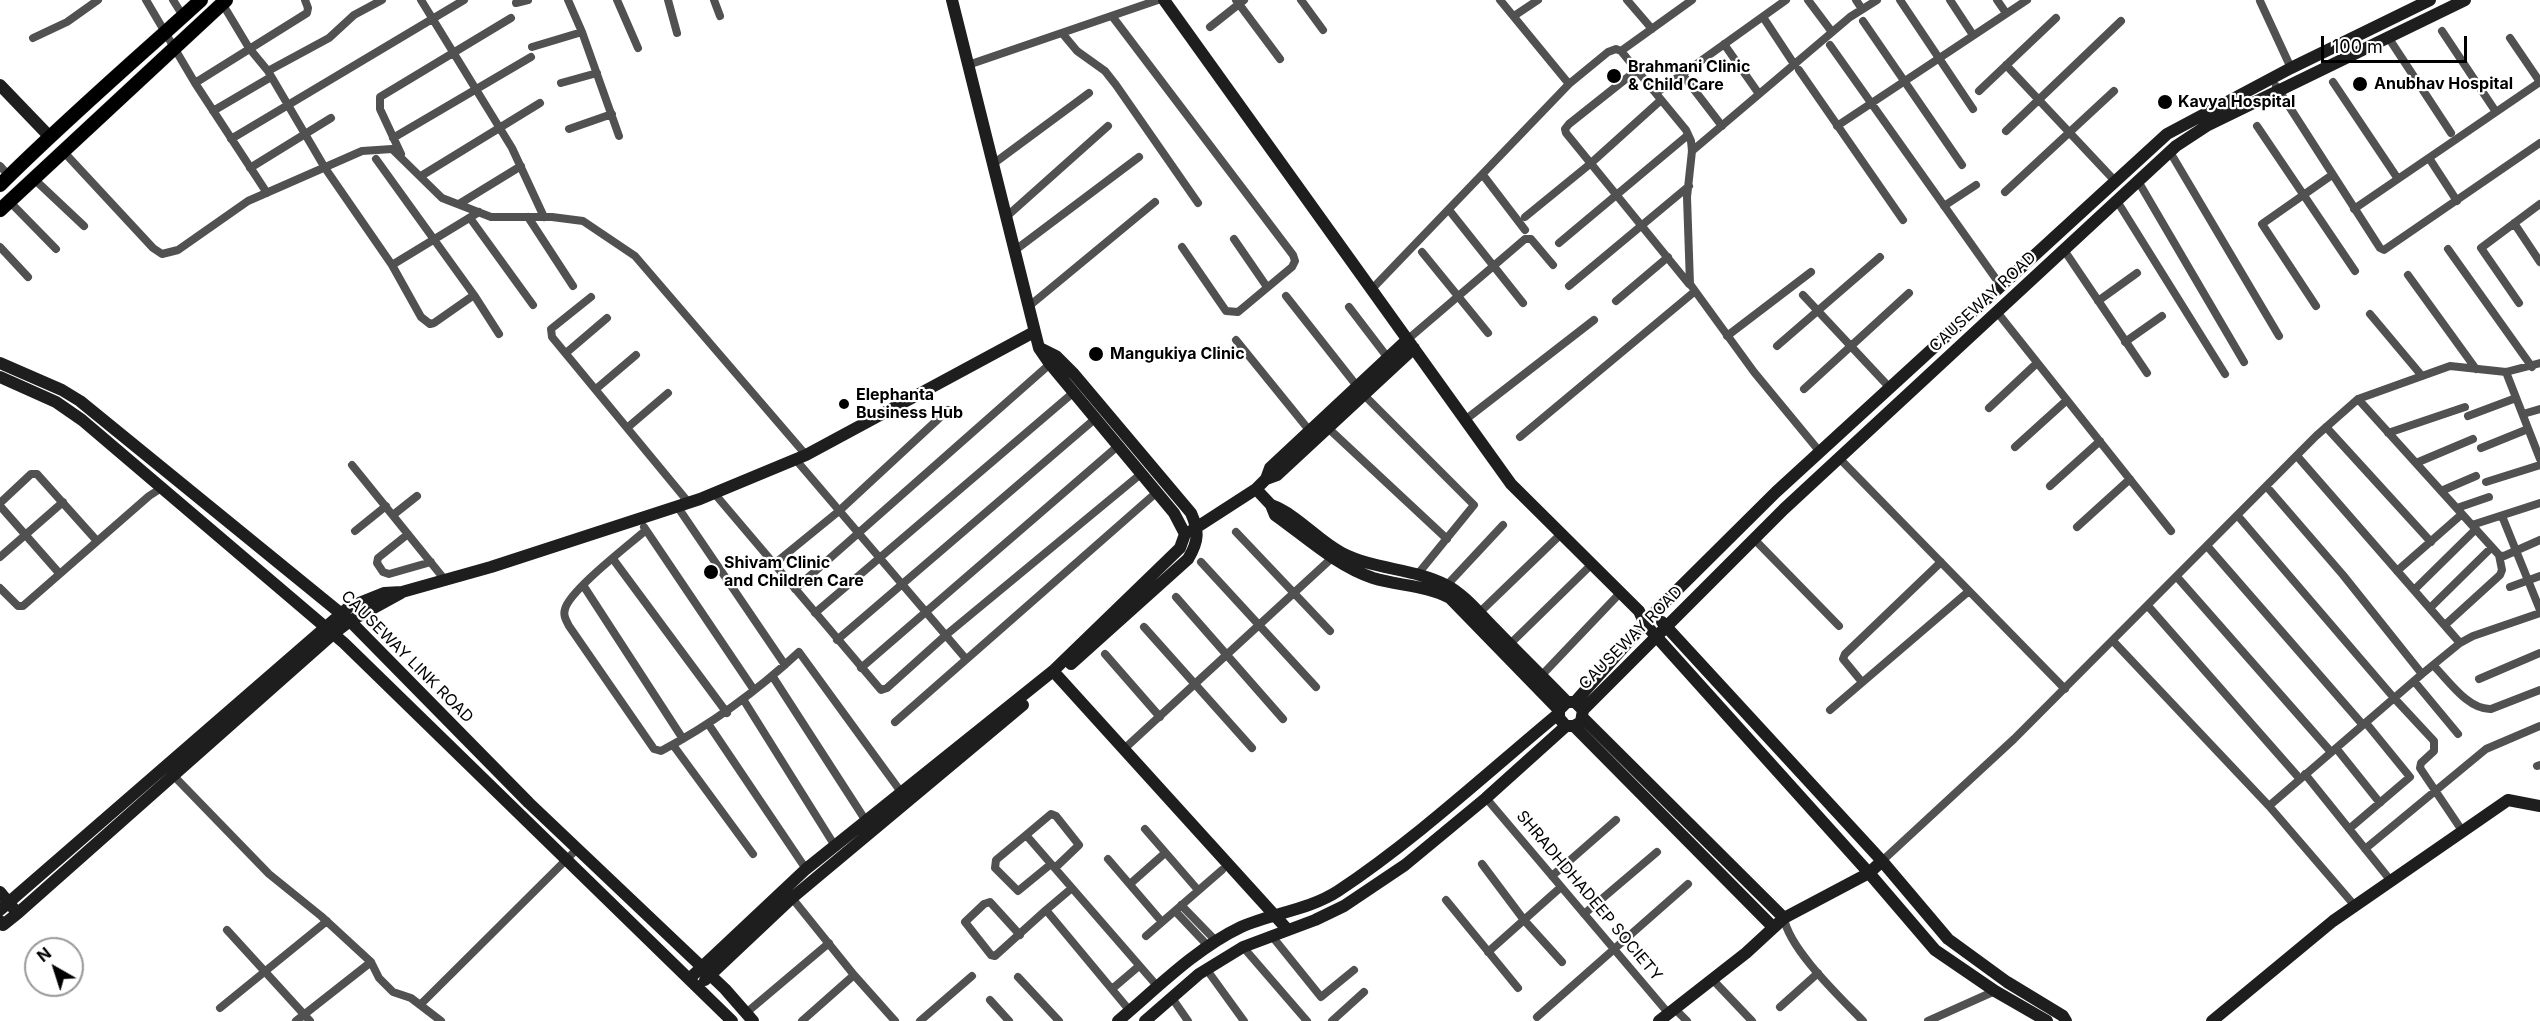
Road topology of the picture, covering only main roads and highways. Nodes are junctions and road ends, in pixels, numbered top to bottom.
1 (201, 0) edge
2 (224, 2) edge
3 (3, 176) edge
4 (5, 205) edge

1 - 3 main road
2 - 4 main road

